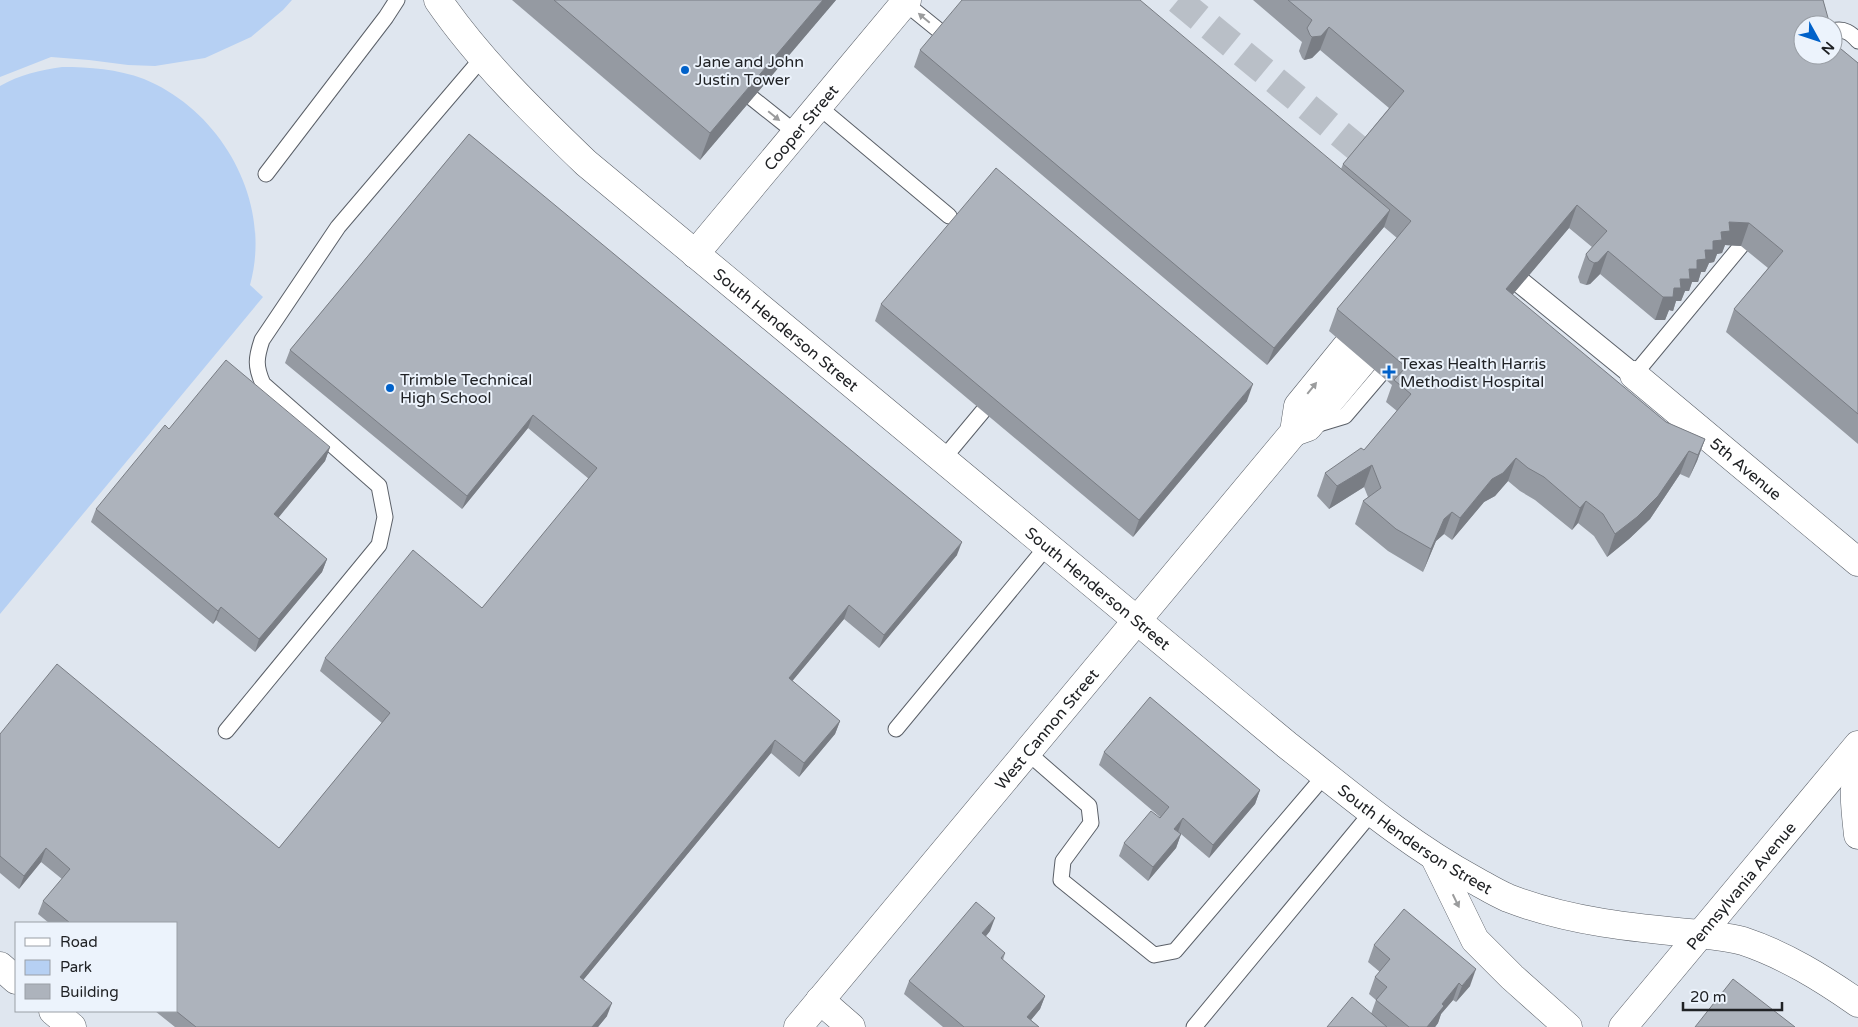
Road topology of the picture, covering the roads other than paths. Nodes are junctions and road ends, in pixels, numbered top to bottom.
1 (397, 0) edge
2 (438, 0) edge
3 (906, 1) edge
4 (1843, 31) edge
5 (942, 33) edge
6 (1858, 41) edge
7 (483, 57) junction
8 (752, 98) edge
9 (818, 107) junction
10 (796, 134) junction
11 (266, 174) dead end
12 (949, 216) dead end
13 (1741, 246) edge
14 (695, 254) junction
15 (1521, 283) edge
16 (1363, 361) joint
17 (1634, 375) junction
18 (983, 411) edge
19 (1301, 429) junction
20 (943, 459) junction
21 (1048, 545) junction
22 (1858, 562) edge
23 (1136, 619) junction
24 (896, 729) dead end
25 (226, 731) dead end
26 (1858, 745) edge
27 (1027, 752) junction
28 (1858, 770) edge
29 (1325, 775) junction
30 (1372, 812) junction
31 (1858, 835) edge
32 (1435, 858) junction
33 (1701, 934) junction
34 (0, 966) edge
35 (15, 979) edge
36 (820, 1000) junction
37 (1858, 1003) edge
38 (54, 1012) edge
39 (72, 1027) edge
40 (798, 1027) edge
41 (850, 1027) edge
42 (1194, 1027) edge
43 (1568, 1027) edge
44 (1623, 1027) edge

1 - 11 lane
2 - 7 street, South Henderson Street
5 -> 3 lane
3 - 9 street, Cooper Street
4 - 6 lane
7 - 14 street, South Henderson Street
7 - 25 lane
8 -> 10 lane
9 - 10 street, Cooper Street
9 - 12 lane
10 - 14 street, Cooper Street
13 - 17 lane
14 - 20 street, South Henderson Street
15 - 17 street
19 -> 16 street
16 - 19 lane
17 - 22 street, 5th Avenue
18 - 20 lane
19 - 23 street, West Cannon Street
20 - 21 street, South Henderson Street
21 - 23 street, South Henderson Street
21 - 24 lane
23 - 27 street, West Cannon Street
23 - 29 street, South Henderson Street
26 - 33 street, Pennsylvania Avenue
27 - 29 lane
27 - 36 street, West Cannon Street
28 - 31 street
29 - 30 street, South Henderson Street
30 - 32 street, South Henderson Street
30 - 42 lane
32 - 33 street, South Henderson Street
32 -> 43 street
33 - 37 street, South Henderson Street
33 - 44 street, Pennsylvania Avenue
34 - 35 street
36 - 40 street, West Cannon Street
36 - 41 street
38 - 39 street

